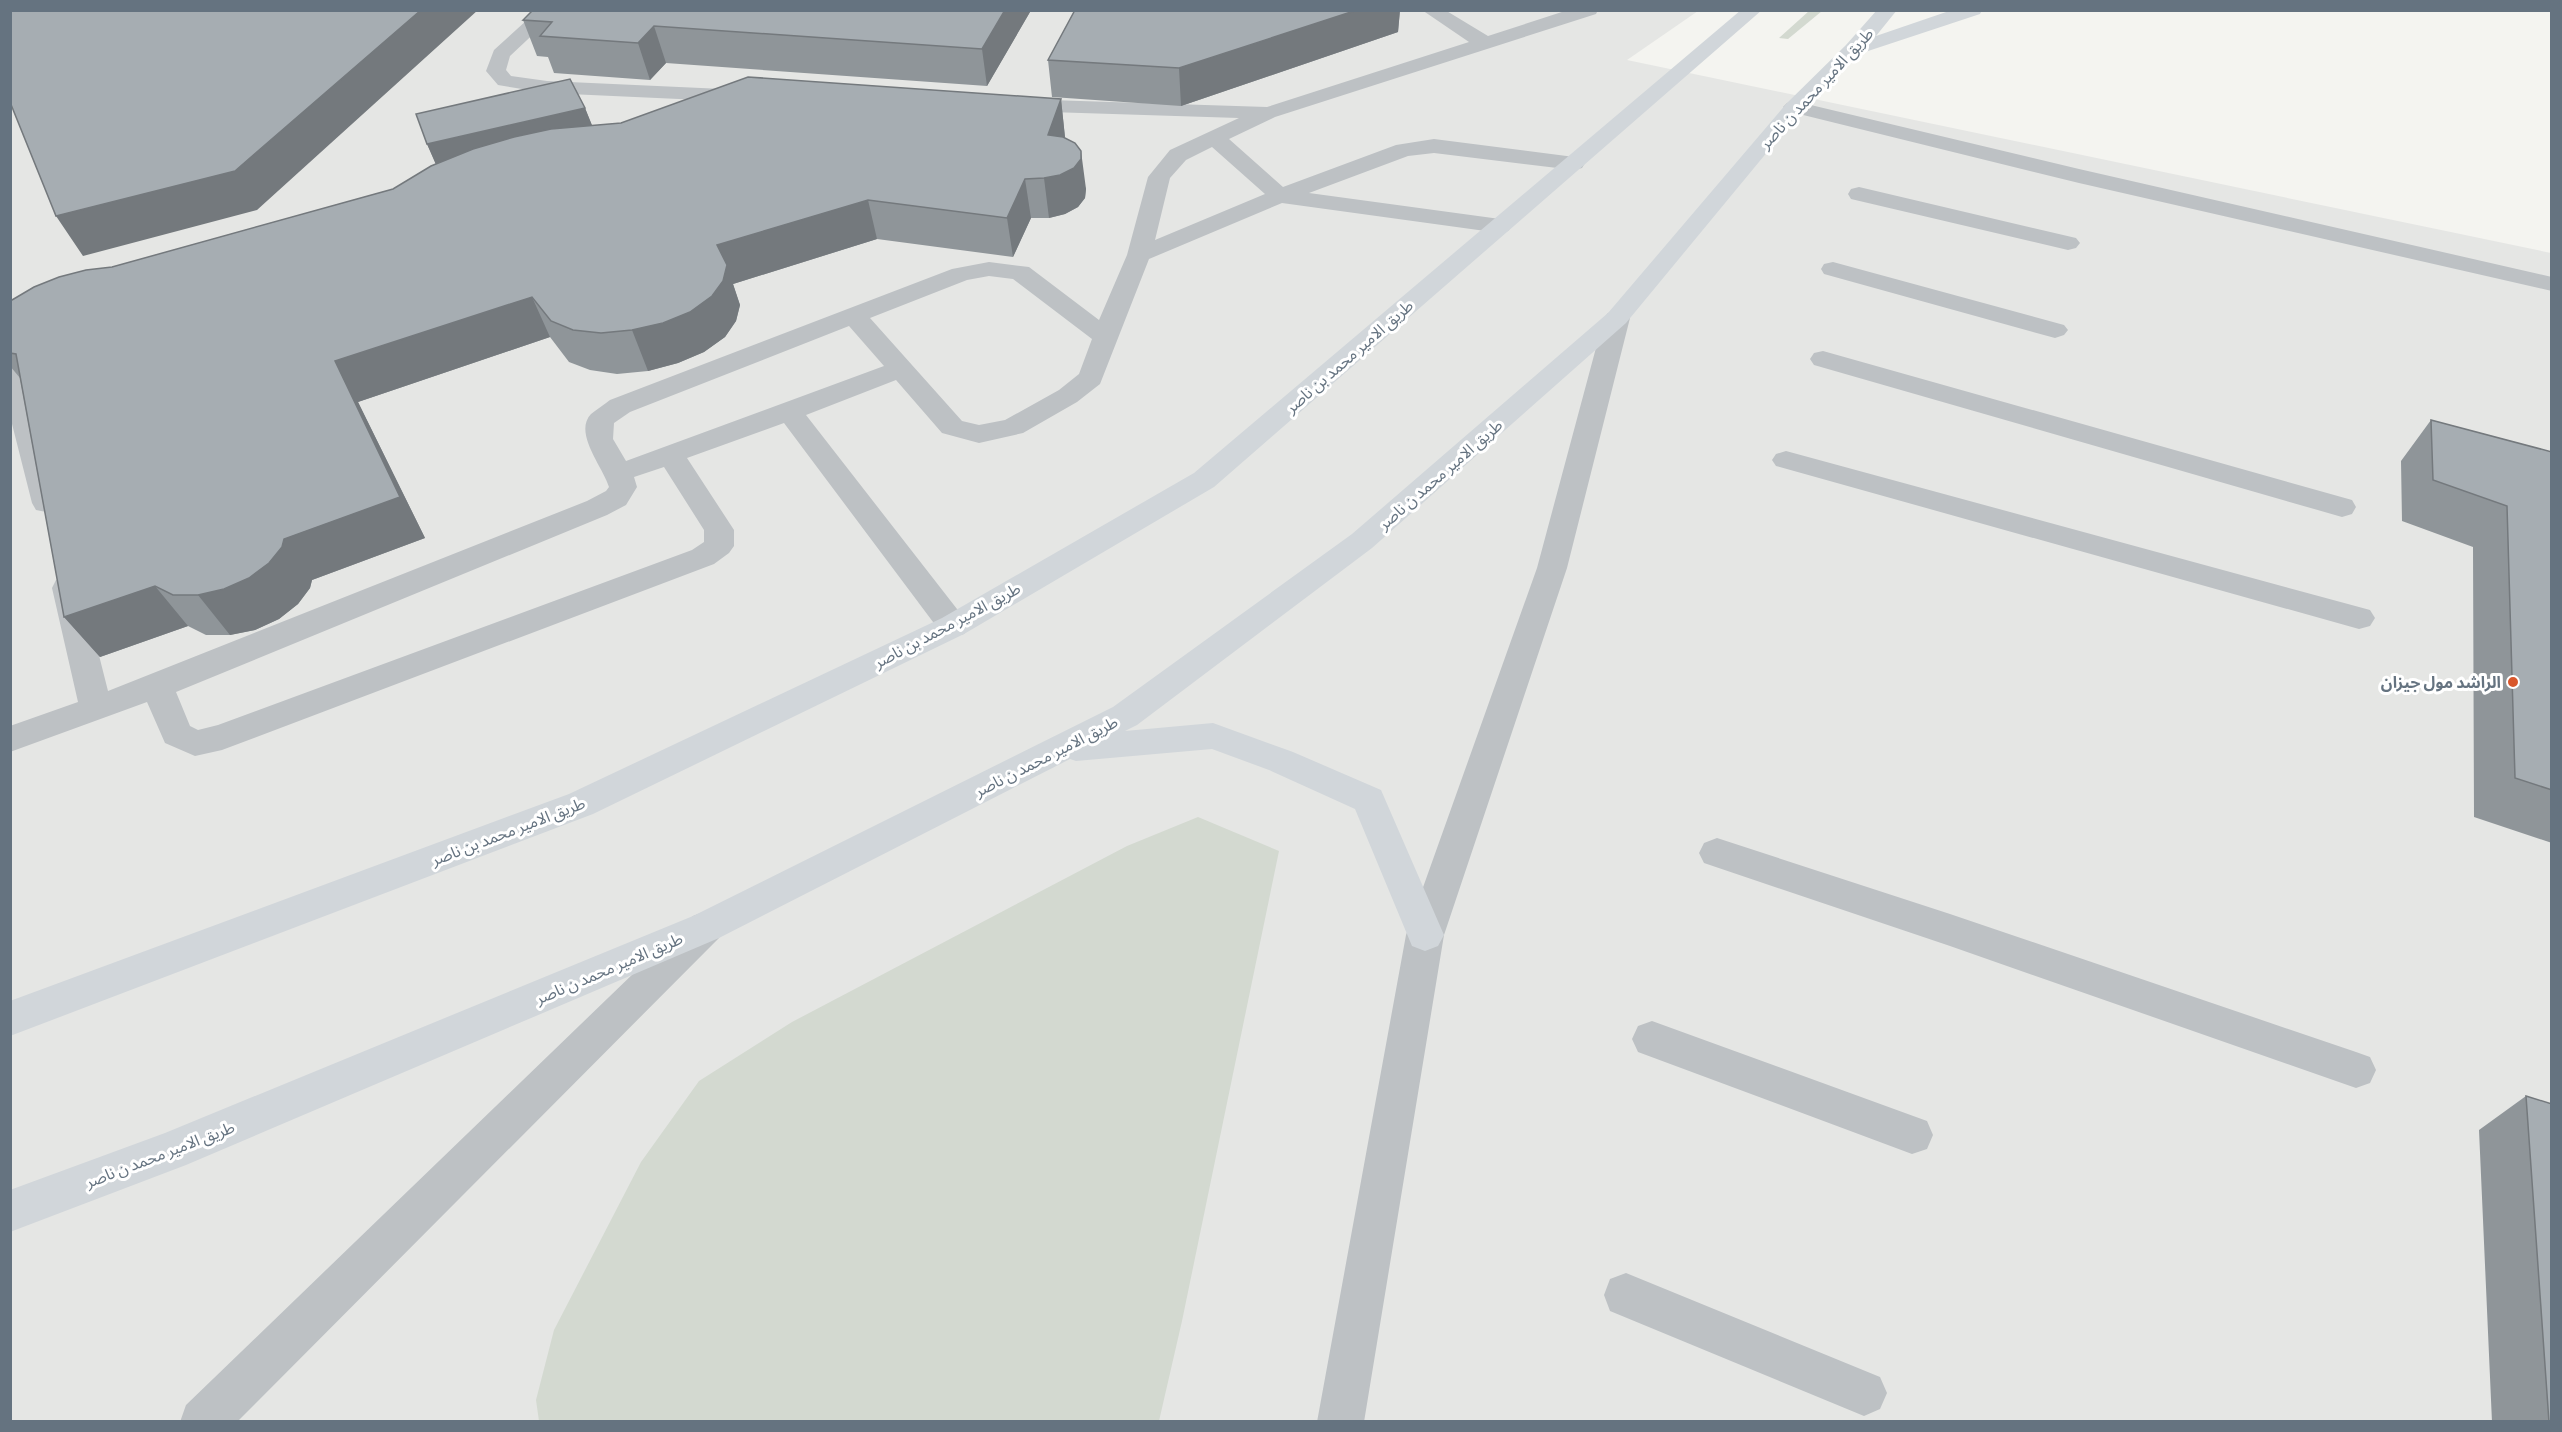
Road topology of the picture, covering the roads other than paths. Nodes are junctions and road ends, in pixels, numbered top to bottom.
1 (550, 10) edge
2 (1431, 10) edge
3 (1589, 10) edge
4 (1753, 10) edge
5 (1888, 10) edge
6 (1972, 10) edge
7 (1485, 43) junction
8 (1854, 49) junction
9 (994, 105) edge
10 (1794, 107) junction
11 (1268, 113) junction
12 (711, 118) edge
13 (1213, 137) junction
14 (1574, 163) junction
15 (1859, 194) dead end
16 (1280, 196) junction
17 (1500, 226) junction
18 (2068, 243) dead end
19 (1139, 255) junction
20 (1833, 269) dead end
21 (2552, 284) edge
22 (854, 316) junction
23 (1617, 318) junction
24 (2055, 330) dead end
25 (1105, 337) junction
26 (1823, 359) dead end
27 (10, 360) edge
28 (900, 369) junction
29 (789, 412) junction
30 (670, 454) junction
31 (1786, 460) dead end
32 (619, 472) junction
33 (2342, 507) dead end
34 (2360, 618) dead end
35 (953, 626) junction
36 (157, 686) junction
37 (96, 708) junction
38 (10, 739) edge
39 (1056, 750) junction
40 (1717, 853) dead end
41 (706, 927) junction
42 (1425, 935) junction
43 (10, 1018) edge
44 (1652, 1039) dead end
45 (2356, 1070) dead end
46 (1912, 1136) dead end
47 (10, 1211) edge
48 (1626, 1295) dead end
49 (1864, 1393) dead end
50 (203, 1422) edge
51 (1340, 1422) edge

1 - 12 street
2 - 7 street
3 - 7 street
4 - 14 main road, طريق الامير محمد بن ناصر
5 - 8 main road, طريق الامير محمد ن ناصر
6 - 8 main road
7 - 11 street
8 - 10 main road, طريق الامير محمد ن ناصر
9 - 11 street
10 - 21 street
10 - 23 main road, طريق الامير محمد ن ناصر
11 - 13 street
13 - 16 street
13 - 19 street
14 - 16 street
14 - 17 main road, طريق الامير محمد بن ناصر
15 - 18 street
16 - 17 street
16 - 19 street
17 - 35 main road, طريق الامير محمد بن ناصر
19 - 25 street
20 - 24 street
22 - 25 street
22 - 28 street
22 - 32 street
23 - 39 main road, طريق الامير محمد ن ناصر
23 - 42 street
25 - 28 street
26 - 33 street
27 - 37 street
28 - 29 street
29 - 30 street
29 - 35 street
30 - 32 street
30 - 36 street
31 - 34 street
32 - 36 street
35 - 43 main road, طريق الامير محمد بن ناصر
36 - 37 street
37 - 38 street
39 - 41 main road, طريق الامير محمد ن ناصر
39 - 42 main road
40 - 45 street
41 - 47 main road, طريق الامير محمد ن ناصر
41 - 50 street
42 - 51 street
44 - 46 street
48 - 49 street

